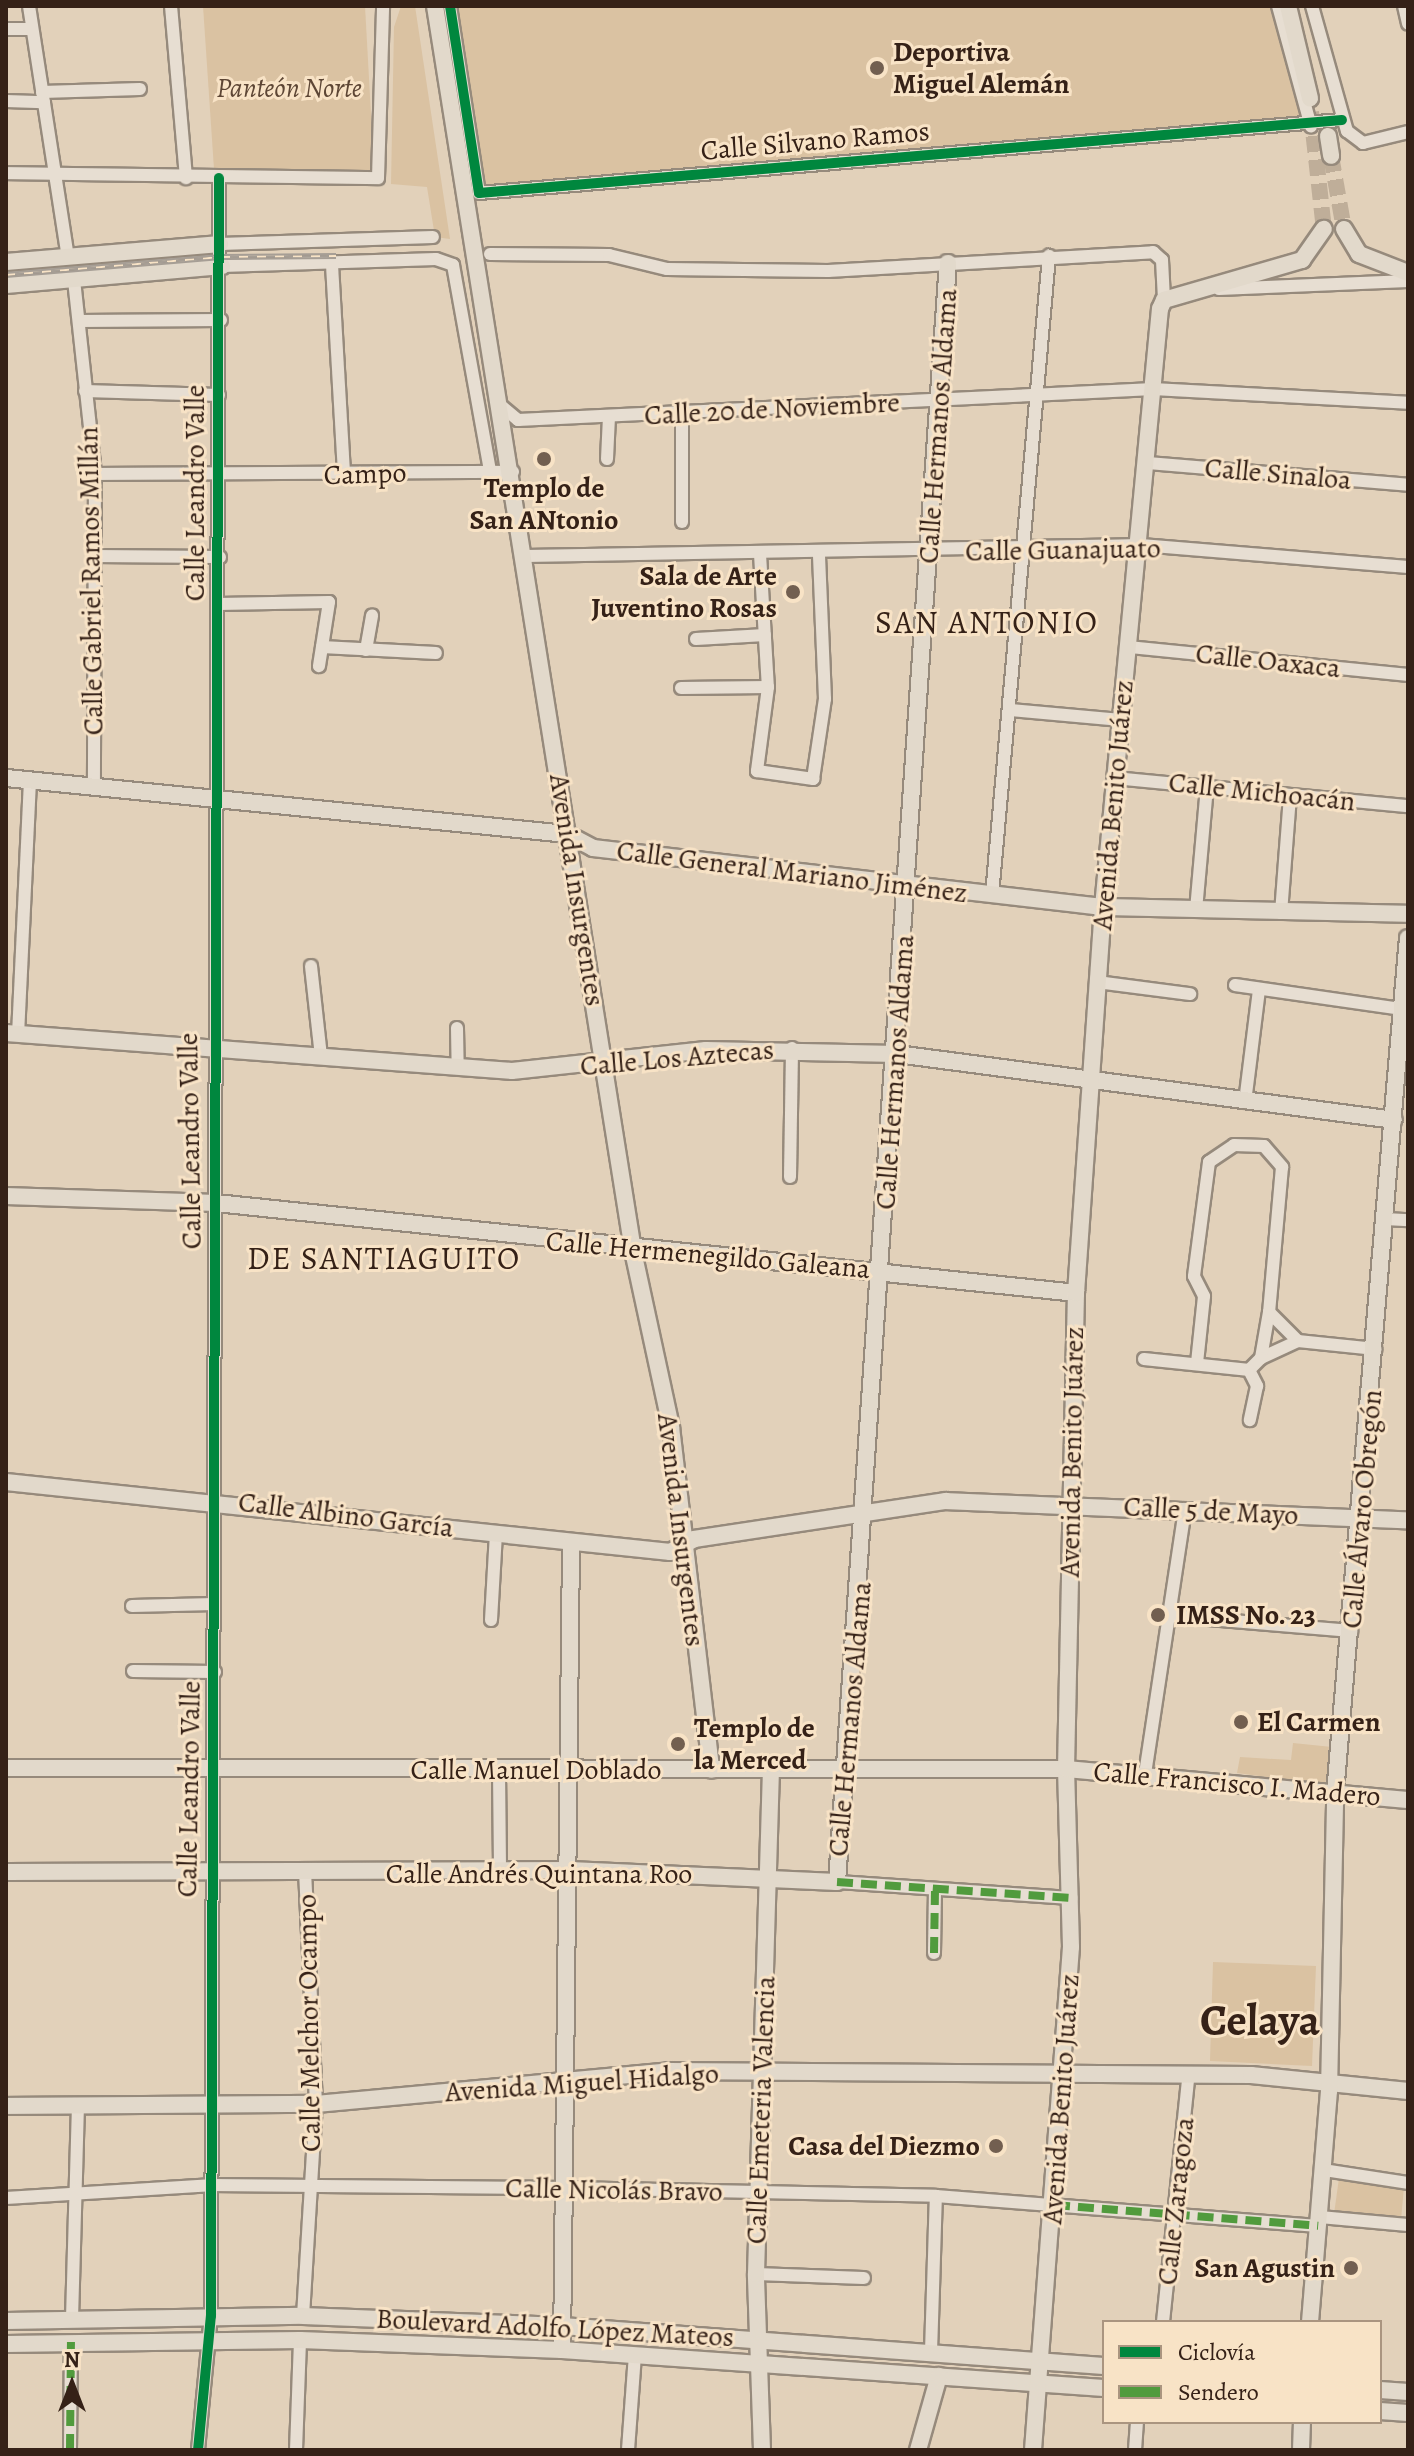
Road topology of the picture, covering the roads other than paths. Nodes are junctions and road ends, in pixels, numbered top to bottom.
1 (29, 6) edge
2 (171, 6) edge
3 (386, 6) edge
4 (1278, 6) edge
5 (1288, 6) edge
6 (1299, 6) edge
7 (1312, 6) edge
8 (1404, 6) edge
9 (437, 7) edge
10 (1408, 24) edge
11 (6, 29) edge
12 (31, 29) junction
13 (140, 89) dead end
14 (43, 97) junction
15 (6, 101) edge
16 (1342, 120) junction
17 (1311, 127) junction
18 (1408, 132) edge
19 (1328, 136) dead end
20 (1331, 156) tunnel mouth
21 (6, 173) edge
22 (57, 175) junction
23 (186, 178) junction
24 (219, 178) junction
25 (1324, 229) tunnel mouth
26 (1344, 229) tunnel mouth
27 (433, 237) dead end
28 (220, 244) junction
29 (490, 254) dead end
30 (1049, 256) junction
31 (68, 257) junction
32 (6, 262) edge
33 (948, 263) junction
34 (332, 265) junction
35 (222, 266) junction
36 (1408, 273) edge
37 (74, 280) junction
38 (1408, 281) edge
39 (6, 285) edge
40 (1201, 290) junction
41 (1164, 300) junction
42 (221, 320) junction
43 (79, 321) junction
44 (1153, 389) junction
45 (85, 391) junction
46 (219, 395) junction
47 (1041, 395) junction
48 (494, 398) junction
49 (940, 401) junction
50 (1408, 403) edge
51 (682, 413) junction
52 (609, 416) junction
53 (518, 420) junction
54 (607, 459) dead end
55 (1148, 463) junction
56 (490, 470) junction
57 (95, 474) junction
58 (344, 474) junction
59 (510, 475) junction
60 (220, 478) junction
61 (1408, 485) edge
62 (682, 522) dead end
63 (1141, 545) junction
64 (1027, 550) junction
65 (931, 552) junction
66 (819, 553) junction
67 (760, 554) junction
68 (94, 556) junction
69 (525, 556) junction
70 (220, 557) junction
71 (1408, 567) edge
72 (218, 604) junction
73 (372, 616) dead end
74 (765, 635) junction
75 (696, 639) dead end
76 (322, 647) junction
77 (1129, 647) junction
78 (366, 650) junction
79 (436, 653) dead end
80 (319, 666) dead end
81 (1408, 675) edge
82 (768, 687) junction
83 (681, 688) dead end
84 (1011, 710) junction
85 (1121, 720) junction
86 (6, 778) edge
87 (1115, 778) junction
88 (30, 780) junction
89 (94, 787) junction
90 (1207, 787) junction
91 (1290, 795) junction
92 (211, 799) junction
93 (1408, 806) edge
94 (567, 834) junction
95 (906, 887) junction
96 (992, 895) junction
97 (1103, 907) junction
98 (1196, 910) junction
99 (1281, 913) junction
100 (1408, 914) edge
101 (1408, 938) edge
102 (311, 966) dead end
103 (1097, 982) junction
104 (1235, 985) dead end
105 (1259, 989) junction
106 (1190, 994) dead end
107 (1402, 1009) junction
108 (457, 1028) dead end
109 (12, 1034) edge
110 (214, 1048) junction
111 (792, 1048) junction
112 (897, 1054) junction
113 (321, 1057) junction
114 (605, 1065) junction
115 (458, 1067) junction
116 (1089, 1082) junction
117 (1245, 1102) junction
118 (1394, 1120) junction
119 (790, 1177) dead end
120 (6, 1196) edge
121 (216, 1203) junction
122 (1386, 1219) junction
123 (1408, 1220) edge
124 (633, 1251) junction
125 (882, 1269) junction
126 (1076, 1293) junction
127 (1269, 1312) junction
128 (1298, 1341) junction
129 (1376, 1349) junction
130 (1261, 1358) junction
131 (1144, 1359) dead end
132 (1197, 1363) junction
133 (1249, 1370) junction
134 (1250, 1420) dead end
135 (6, 1482) edge
136 (214, 1499) junction
137 (1071, 1503) junction
138 (1185, 1509) junction
139 (868, 1513) junction
140 (1362, 1519) junction
141 (1408, 1520) edge
142 (496, 1533) junction
143 (571, 1542) junction
144 (683, 1546) junction
145 (214, 1604) junction
146 (132, 1606) dead end
147 (1173, 1616) junction
148 (491, 1620) dead end
149 (1351, 1631) junction
150 (133, 1671) dead end
151 (215, 1672) junction
152 (6, 1768) edge
153 (213, 1768) junction
154 (1066, 1769) junction
155 (711, 1770) junction
156 (771, 1770) junction
157 (499, 1771) junction
158 (571, 1771) junction
159 (846, 1771) junction
160 (1145, 1774) junction
161 (1335, 1794) junction
162 (1408, 1800) edge
163 (570, 1870) junction
164 (6, 1872) edge
165 (500, 1872) junction
166 (305, 1874) junction
167 (211, 1876) junction
168 (770, 1878) junction
169 (837, 1882) junction
170 (935, 1891) junction
171 (1071, 1898) junction
172 (934, 1953) dead end
173 (763, 2074) junction
174 (1065, 2075) junction
175 (568, 2080) junction
176 (1188, 2080) junction
177 (1329, 2081) junction
178 (1408, 2091) edge
179 (210, 2104) junction
180 (316, 2104) junction
181 (78, 2105) junction
182 (6, 2106) edge
183 (1324, 2170) junction
184 (1408, 2183) edge
185 (210, 2185) junction
186 (311, 2185) junction
187 (567, 2188) junction
188 (757, 2192) junction
189 (73, 2193) junction
190 (936, 2196) junction
191 (6, 2198) edge
192 (1054, 2205) junction
193 (1175, 2214) junction
194 (1319, 2221) junction
195 (1408, 2225) edge
196 (756, 2274) junction
197 (864, 2278) dead end
198 (211, 2316) junction
199 (303, 2316) junction
200 (72, 2319) junction
201 (1163, 2320) edge
202 (1310, 2320) edge
203 (6, 2321) edge
204 (562, 2326) junction
205 (755, 2339) junction
206 (300, 2340) junction
207 (210, 2341) junction
208 (71, 2342) junction
209 (6, 2344) edge
210 (562, 2350) junction
211 (931, 2352) junction
212 (635, 2354) junction
213 (1037, 2359) junction
214 (755, 2362) junction
215 (1102, 2366) edge
216 (939, 2376) junction
217 (1038, 2383) junction
218 (1102, 2388) edge
219 (1382, 2390) edge
220 (1408, 2392) edge
221 (1382, 2411) edge
222 (1408, 2413) edge
223 (1137, 2424) edge
224 (1302, 2424) edge
225 (70, 2450) edge
226 (198, 2450) edge
227 (296, 2450) edge
228 (628, 2450) edge
229 (762, 2450) edge
230 (918, 2450) edge
231 (1033, 2450) edge
232 (1135, 2450) edge
233 (1301, 2450) edge

1 - 12 street
2 - 23 street
3 - 24 street
4 - 17 street
5 - 6 main road
7 - 16 street
8 - 10 street
9 - 17 street, Calle Silvano Ramos
9 - 48 main road, Avenida Insurgentes
11 - 12 street
12 - 14 street
13 - 14 street
14 - 15 street
14 - 22 street
16 - 17 street, Calle Silvano Ramos
16 - 18 street
19 - 20 main road
21 - 22 street
22 - 23 street
22 - 31 street
23 - 24 street
24 - 28 street, Calle Leandro Valle
25 - 40 main road
26 - 36 main road
27 - 28 street
28 - 31 main road
28 - 35 street, Calle Leandro Valle
29 - 33 street
30 - 33 street
30 - 41 street
30 - 47 street
31 - 32 main road
33 - 49 main road, Calle Hermanos Aldama
34 - 35 street
34 - 56 street
34 - 58 street
35 - 37 main road
35 - 42 street, Calle Leandro Valle
37 - 39 main road
37 - 43 street, Calle Gabriel Ramos Millán
38 - 40 street
40 - 41 main road
41 - 44 main road, Avenida Benito Juárez
42 - 43 street
42 - 46 street, Calle Leandro Valle
43 - 45 street, Calle Gabriel Ramos Millán
44 - 47 street, Calle 20 de Noviembre
44 - 50 street, Calle 20 de Noviembre
44 - 55 main road, Avenida Benito Juárez
45 - 46 street
45 - 57 street, Calle Gabriel Ramos Millán
46 - 60 street, Calle Leandro Valle
47 - 49 street, Calle 20 de Noviembre
47 - 64 street
48 - 53 street
48 - 59 main road, Avenida Insurgentes
49 - 51 street, Calle 20 de Noviembre
49 - 65 main road, Calle Hermanos Aldama
51 - 52 street, Calle 20 de Noviembre
51 - 62 street
52 - 53 street, Calle 20 de Noviembre
52 - 54 street
53 - 59 street
55 - 61 street, Calle Sinaloa
55 - 63 main road, Avenida Benito Juárez
56 - 58 street, Campo
56 - 59 street, Campo
57 - 60 street, Campo
57 - 68 street, Calle Gabriel Ramos Millán
58 - 60 street, Campo
59 - 69 main road, Avenida Insurgentes
60 - 70 street, Calle Leandro Valle
63 - 64 street, Calle Guanajuato
63 - 71 street, Calle Guanajuato
63 - 77 main road, Avenida Benito Juárez
64 - 65 street, Calle Guanajuato
64 - 84 street
65 - 66 street, Calle Guanajuato
65 - 95 main road, Calle Hermanos Aldama
66 - 67 street, Calle Guanajuato
66 - 82 street
67 - 69 street, Calle Guanajuato
67 - 74 street
68 - 70 street
68 - 89 street, Calle Gabriel Ramos Millán
69 - 94 main road, Avenida Insurgentes
70 - 72 street, Calle Leandro Valle
72 - 76 street
72 - 92 street, Calle Leandro Valle
73 - 78 street
74 - 75 street
74 - 82 street
76 - 78 street
76 - 80 street
77 - 81 street, Calle Oaxaca
77 - 85 main road, Avenida Benito Juárez
78 - 79 street
82 - 83 street
84 - 85 street
84 - 96 street
85 - 87 main road, Avenida Benito Juárez
86 - 88 main road, Calle General Mariano Jiménez
87 - 90 street, Calle Michoacán
87 - 97 main road, Avenida Benito Juárez
88 - 89 main road, Calle General Mariano Jiménez
88 - 109 street
89 - 92 main road, Calle General Mariano Jiménez
90 - 91 street, Calle Michoacán
90 - 98 street
91 - 93 street, Calle Michoacán
91 - 99 street
92 - 94 main road, Calle General Mariano Jiménez
92 - 110 street, Calle Leandro Valle
94 - 95 main road, Calle General Mariano Jiménez
94 - 114 main road, Avenida Insurgentes
95 - 96 main road, Calle General Mariano Jiménez
95 - 112 main road, Calle Hermanos Aldama
96 - 97 main road, Calle General Mariano Jiménez
97 - 98 main road, Calle General Mariano Jiménez
97 - 103 main road, Avenida Benito Juárez
98 - 99 main road, Calle General Mariano Jiménez
99 - 100 main road, Calle General Mariano Jiménez
101 - 107 main road, Calle Álvaro Obregón
102 - 113 street
103 - 106 street
103 - 116 main road, Avenida Benito Juárez
104 - 105 street
105 - 107 street
105 - 117 street
107 - 118 main road, Calle Álvaro Obregón
108 - 115 street
109 - 110 main road, Calle Los Aztecas
110 - 113 main road, Calle Los Aztecas
110 - 121 street, Calle Leandro Valle
111 - 112 main road, Calle Los Aztecas
111 - 114 main road, Calle Los Aztecas
111 - 119 street
112 - 116 main road, Calle Los Aztecas
112 - 125 main road, Calle Hermanos Aldama
113 - 115 main road, Calle Los Aztecas
114 - 115 main road, Calle Los Aztecas
114 - 124 main road, Avenida Insurgentes
116 - 117 main road, Calle Los Aztecas
116 - 126 main road, Avenida Benito Juárez
117 - 118 main road, Calle Los Aztecas
118 - 122 main road, Calle Álvaro Obregón
120 - 121 main road, Calle Hermenegildo Galeana
121 - 124 main road, Calle Hermenegildo Galeana
121 - 136 street, Calle Leandro Valle
122 - 123 street
122 - 129 main road, Calle Álvaro Obregón
124 - 125 main road, Calle Hermenegildo Galeana
124 - 144 main road, Avenida Insurgentes
125 - 126 main road, Calle Hermenegildo Galeana
125 - 139 main road, Calle Hermanos Aldama
126 - 137 main road, Avenida Benito Juárez
127 - 128 street
127 - 130 street
127 - 132 street
128 - 129 street
128 - 130 street
129 - 140 main road, Calle Álvaro Obregón
130 - 133 street
131 - 132 street
132 - 133 street
133 - 134 street
135 - 136 main road, Calle Albino García
136 - 142 main road, Calle Albino García
136 - 145 street, Calle Leandro Valle
137 - 138 main road, Calle 5 de Mayo
137 - 139 main road, Calle 5 de Mayo
137 - 154 main road, Avenida Benito Juárez
138 - 140 main road, Calle 5 de Mayo
138 - 147 street
139 - 144 main road, Calle 5 de Mayo
139 - 159 main road, Calle Hermanos Aldama
140 - 141 main road, Calle 5 de Mayo
140 - 149 main road, Calle Álvaro Obregón
142 - 143 main road, Calle Albino García
142 - 148 street
143 - 144 main road, Calle Albino García
143 - 158 main road
144 - 155 main road, Avenida Insurgentes
145 - 146 street
145 - 151 street, Calle Leandro Valle
147 - 149 street
147 - 160 street
149 - 161 main road, Calle Álvaro Obregón
150 - 151 street
151 - 153 street, Calle Leandro Valle
152 - 153 main road, Calle Manuel Doblado
153 - 157 main road, Calle Manuel Doblado
153 - 167 street, Calle Leandro Valle
154 - 159 main road, Calle Manuel Doblado
154 - 160 main road, Calle Francisco I. Madero
154 - 171 main road, Avenida Benito Juárez
155 - 156 main road, Calle Manuel Doblado
155 - 158 main road, Calle Manuel Doblado
156 - 159 main road, Calle Manuel Doblado
156 - 168 main road, Calle Emeteria Valencia
157 - 158 main road, Calle Manuel Doblado
157 - 165 street
158 - 163 main road
159 - 169 main road, Calle Hermanos Aldama
160 - 161 main road, Calle Francisco I. Madero
161 - 162 main road, Calle Francisco I. Madero
161 - 177 main road, Calle Álvaro Obregón
163 - 165 main road, Calle Andrés Quintana Roo
163 - 168 main road, Calle Andrés Quintana Roo
163 - 175 main road
164 - 167 main road, Calle Andrés Quintana Roo
165 - 166 main road, Calle Andrés Quintana Roo
166 - 167 main road, Calle Andrés Quintana Roo
166 - 180 street, Calle Melchor Ocampo
167 - 179 street, Calle Leandro Valle
168 - 169 main road, Calle Andrés Quintana Roo
168 - 173 main road, Calle Emeteria Valencia
169 - 170 street, Calle Andrés Quintana Roo
170 - 171 street, Calle Andrés Quintana Roo
170 - 172 street
171 - 174 main road, Avenida Benito Juárez
173 - 174 main road, Avenida Miguel Hidalgo
173 - 175 main road, Avenida Miguel Hidalgo
173 - 188 main road, Calle Emeteria Valencia
174 - 176 main road, Avenida Miguel Hidalgo
174 - 192 main road, Avenida Benito Juárez
175 - 180 main road, Avenida Miguel Hidalgo
175 - 187 main road
176 - 177 main road, Avenida Miguel Hidalgo
176 - 193 street, Calle Zaragoza
177 - 178 main road
177 - 183 main road, Calle Álvaro Obregón
179 - 180 main road, Avenida Miguel Hidalgo
179 - 181 main road, Avenida Miguel Hidalgo
179 - 185 street, Calle Leandro Valle
180 - 186 street, Calle Melchor Ocampo
181 - 182 main road, Avenida Miguel Hidalgo
181 - 189 street
183 - 184 street
183 - 194 main road, Calle Álvaro Obregón
185 - 186 street, Calle Nicolás Bravo
185 - 189 street, Calle Nicolás Bravo
185 - 198 street, Calle Leandro Valle
186 - 187 street, Calle Nicolás Bravo
186 - 199 street, Calle Melchor Ocampo
187 - 188 street, Calle Nicolás Bravo
187 - 204 main road
188 - 190 street, Calle Nicolás Bravo
188 - 196 main road, Calle Emeteria Valencia
189 - 191 street, Calle Nicolás Bravo
189 - 200 street
190 - 192 street, Calle Nicolás Bravo
190 - 211 street
192 - 193 street, Calle Nicolás Bravo
192 - 213 main road, Avenida Benito Juárez
193 - 194 street, Calle Nicolás Bravo
193 - 201 street, Calle Zaragoza
194 - 195 street, Calle Nicolás Bravo
194 - 202 main road, Calle Álvaro Obregón
196 - 197 street
196 - 205 main road, Calle Emeteria Valencia
198 - 199 main road, Boulevard Adolfo López Mateos
198 - 200 main road, Boulevard Adolfo López Mateos
198 - 207 street, Calle Leandro Valle
199 - 204 main road, Boulevard Adolfo López Mateos
200 - 203 main road, Boulevard Adolfo López Mateos
204 - 205 main road, Boulevard Adolfo López Mateos
204 - 210 main road
205 - 211 main road, Boulevard Adolfo López Mateos
205 - 214 main road, Calle Emeteria Valencia
206 - 207 main road, Boulevard Adolfo López Mateos
206 - 210 main road, Boulevard Adolfo López Mateos
206 - 227 street
207 - 208 main road, Boulevard Adolfo López Mateos
207 - 226 street, Calle Leandro Valle
208 - 209 main road, Boulevard Adolfo López Mateos
208 - 225 street
210 - 212 main road, Boulevard Adolfo López Mateos
211 - 213 main road, Boulevard Adolfo López Mateos
212 - 214 main road, Boulevard Adolfo López Mateos
212 - 228 street
213 - 215 main road, Boulevard Adolfo López Mateos
213 - 217 main road, Avenida Benito Juárez
214 - 216 main road, Boulevard Adolfo López Mateos
214 - 229 main road, Calle Emeteria Valencia
216 - 217 main road, Boulevard Adolfo López Mateos
216 - 230 main road
217 - 218 main road, Boulevard Adolfo López Mateos
217 - 231 main road
219 - 220 main road
221 - 222 main road
223 - 232 street
224 - 233 main road

